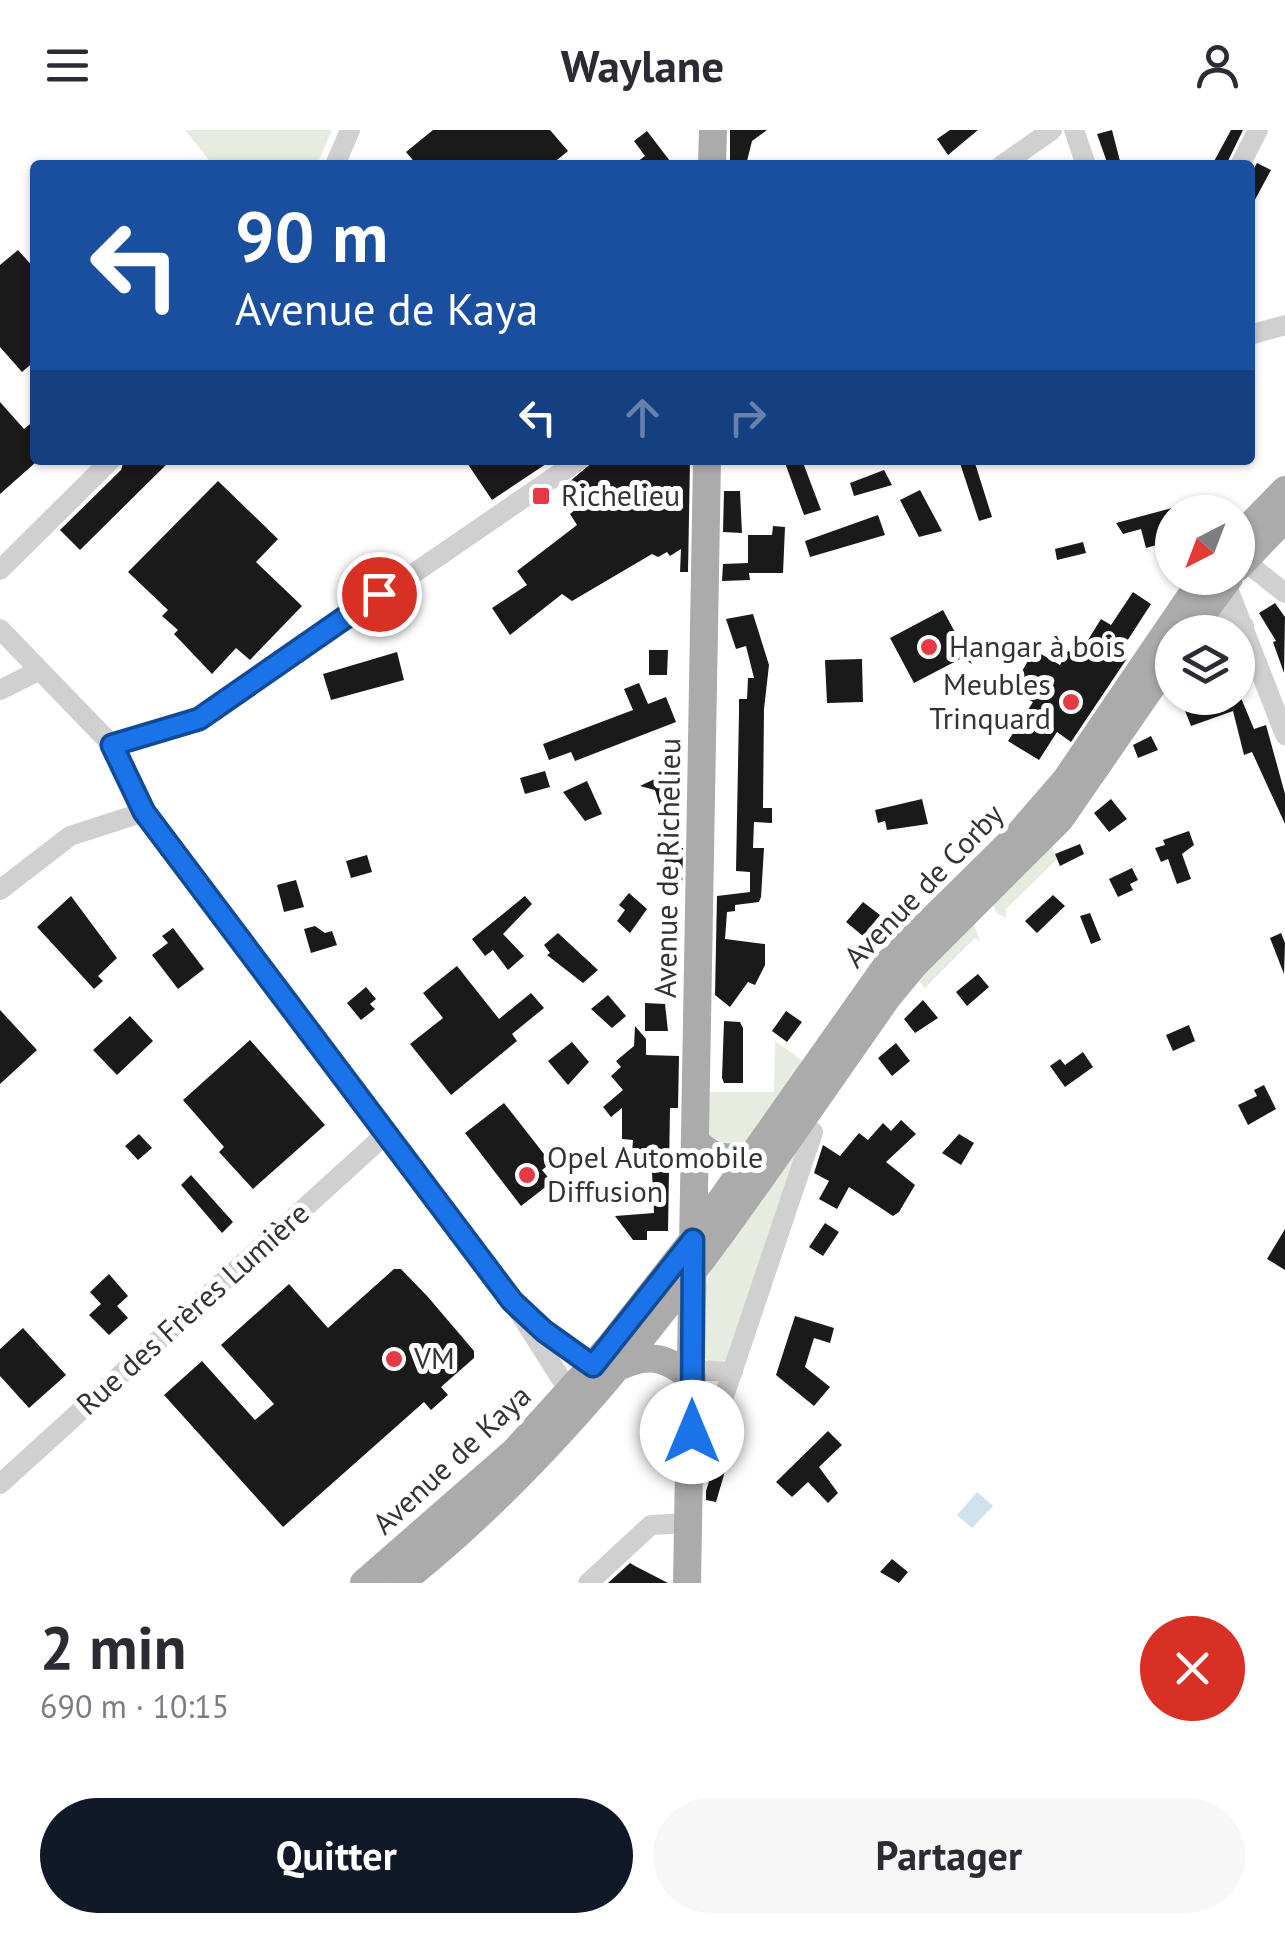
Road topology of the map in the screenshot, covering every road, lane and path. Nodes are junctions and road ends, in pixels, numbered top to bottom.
1 (350, 130) edge
2 (713, 130) edge
3 (1052, 130) edge
4 (1074, 130) edge
5 (1258, 130) edge
6 (338, 160) edge
7 (712, 160) edge
8 (1009, 160) edge
9 (1084, 160) edge
10 (1243, 160) edge
11 (1285, 325) edge
12 (1255, 334) edge
13 (106, 465) edge
14 (572, 465) edge
15 (707, 465) edge
16 (1285, 490) edge
17 (1285, 518) edge
18 (1255, 532) edge
19 (1255, 545) edge
20 (0, 570) edge
21 (1255, 579) edge
22 (1285, 593) edge
23 (1208, 595) edge
24 (0, 629) edge
25 (1255, 655) edge
26 (38, 671) junction
27 (1155, 682) edge
28 (0, 690) edge
29 (1285, 735) edge
30 (112, 745) junction
31 (144, 812) junction
32 (0, 890) edge
33 (813, 1132) dead end
34 (387, 1133) junction
35 (696, 1143) junction
36 (750, 1158) junction
37 (693, 1240) junction
38 (692, 1277) junction
39 (512, 1301) junction
40 (734, 1372) junction
41 (692, 1374) junction
42 (595, 1383) junction
43 (692, 1460) junction
44 (0, 1484) edge
45 (689, 1523) junction
46 (364, 1583) edge
47 (400, 1583) edge
48 (588, 1583) edge
49 (688, 1583) edge

1 - 6 street
2 - 7 main road
3 - 8 street
4 - 9 street
5 - 10 street
11 - 12 street
13 - 20 street
14 - 30 street
15 - 35 main road, Avenue de Richelieu
16 - 18 main road, Avenue de Corby
17 - 19 main road, Avenue de Corby
21 - 22 street
23 - 36 main road, Avenue de Corby
24 - 26 street
25 - 29 street
26 - 28 street
26 - 30 street
27 - 38 main road, Avenue de Corby
30 - 31 street
31 - 32 street
31 - 34 street
33 - 40 street
34 - 39 street
34 - 44 street, Rue des Frères Lumière
35 - 36 main road
35 - 37 main road, Avenue de Richelieu
36 - 37 main road, Avenue de Corby
37 - 38 main road, Avenue de Richelieu
37 - 42 main road, Avenue de Kaya
38 - 41 main road, Avenue de Richelieu
38 - 42 main road, Avenue de Kaya
39 - 42 street
39 - 42 street
40 - 41 street
40 - 43 street
41 - 42 main road
41 - 43 main road, Avenue de Richelieu
42 - 46 main road, Avenue de Kaya
42 - 47 main road, Avenue de Kaya
43 - 45 main road, Avenue de Richelieu
45 - 48 street
45 - 49 main road, Avenue de Richelieu

